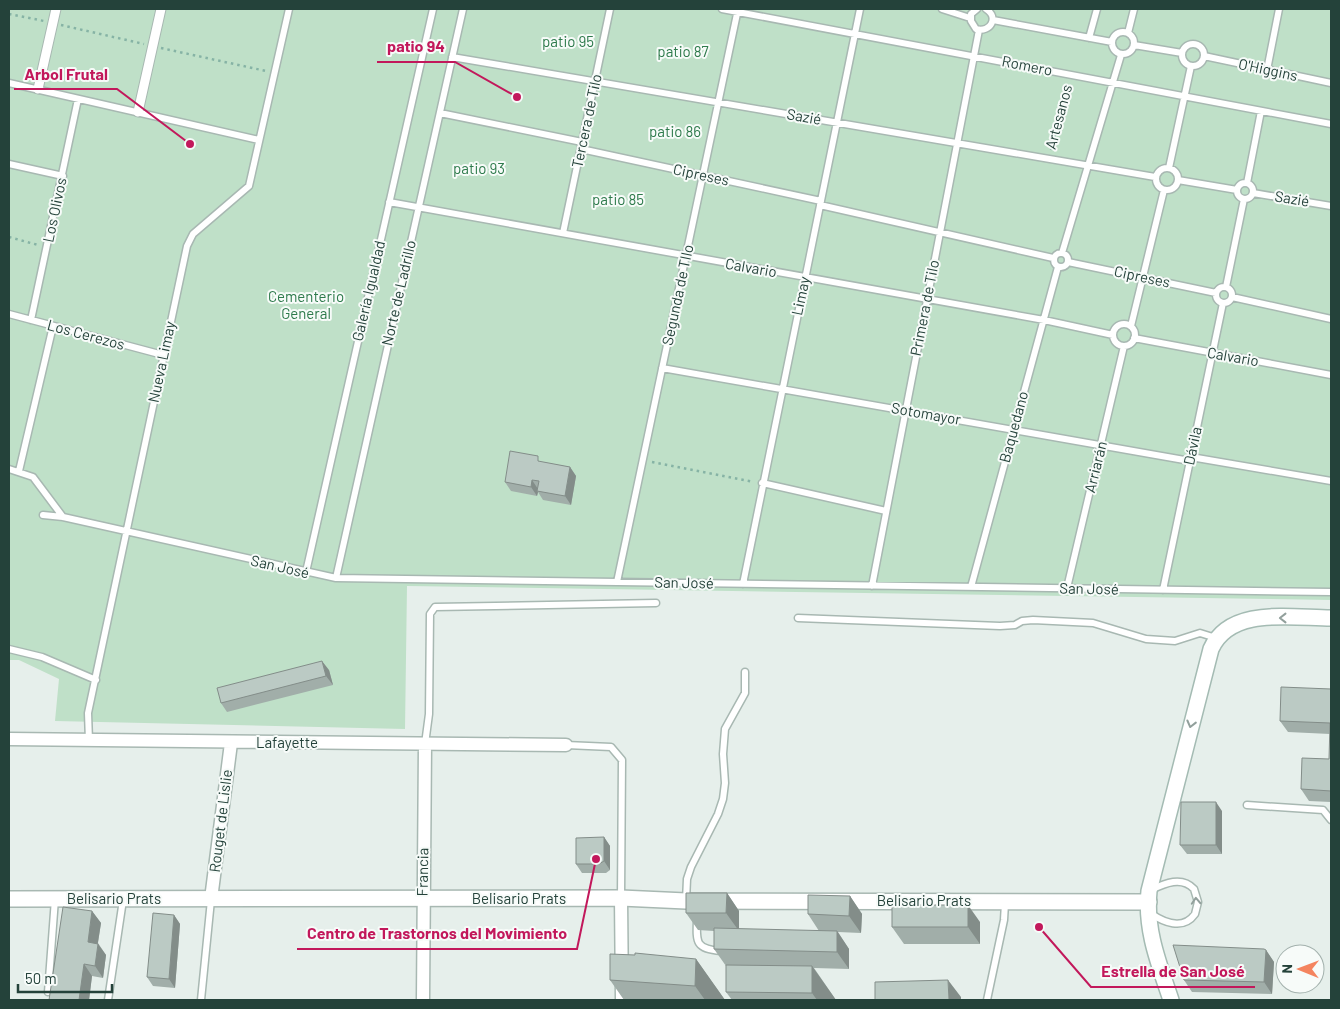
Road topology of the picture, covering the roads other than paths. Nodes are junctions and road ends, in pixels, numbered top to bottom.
1 (56, 9) edge
2 (161, 9) edge
3 (289, 9) edge
4 (433, 9) edge
5 (463, 9) edge
6 (610, 9) edge
7 (722, 9) edge
8 (860, 9) edge
9 (942, 9) edge
10 (977, 9) edge
11 (986, 9) edge
12 (1097, 9) edge
13 (1134, 9) edge
14 (1279, 9) edge
15 (737, 10) edge
16 (970, 18) junction
17 (993, 20) junction
18 (979, 30) junction
19 (1128, 33) junction
20 (855, 34) junction
21 (1089, 38) junction
22 (1112, 42) junction
23 (1134, 44) junction
24 (1182, 53) junction
25 (1120, 54) junction
26 (974, 56) junction
27 (1204, 56) junction
28 (452, 57) junction
29 (1190, 66) junction
30 (1267, 70) junction
31 (595, 81) junction
32 (9, 83) edge
33 (1112, 83) junction
34 (1331, 83) edge
35 (38, 90) junction
36 (1184, 96) junction
37 (78, 99) junction
38 (718, 102) junction
39 (1261, 111) junction
40 (138, 112) junction
41 (440, 113) junction
42 (837, 122) junction
43 (1331, 124) edge
44 (259, 140) junction
45 (957, 143) junction
46 (582, 145) junction
47 (9, 164) edge
48 (1087, 167) junction
49 (1169, 168) junction
50 (703, 175) junction
51 (63, 176) junction
52 (1155, 177) junction
53 (1178, 180) junction
54 (1247, 183) junction
55 (1164, 190) junction
56 (1237, 190) junction
57 (1253, 192) junction
58 (1244, 199) junction
59 (389, 202) junction
60 (820, 203) junction
61 (1331, 206) edge
62 (418, 207) junction
63 (940, 232) junction
64 (563, 234) junction
65 (1062, 253) junction
66 (686, 256) junction
67 (1053, 258) junction
68 (1068, 262) junction
69 (1058, 267) junction
70 (1143, 277) junction
71 (805, 278) junction
72 (1226, 287) junction
73 (1216, 293) junction
74 (1232, 297) junction
75 (927, 300) junction
76 (1223, 303) junction
77 (9, 314) edge
78 (1331, 319) edge
79 (31, 320) junction
80 (1044, 320) junction
81 (53, 326) junction
82 (1130, 326) junction
83 (1112, 335) junction
84 (1134, 338) junction
85 (1124, 346) junction
86 (1212, 353) junction
87 (163, 355) junction
88 (662, 368) junction
89 (1331, 375) edge
90 (782, 389) junction
91 (906, 410) junction
92 (1014, 430) junction
93 (1102, 445) junction
94 (1190, 459) junction
95 (9, 469) edge
96 (19, 471) junction
97 (1331, 481) edge
98 (762, 483) junction
99 (886, 511) junction
100 (43, 515) dead end
101 (63, 517) junction
102 (128, 532) junction
103 (306, 572) junction
104 (336, 578) junction
105 (617, 582) junction
106 (743, 584) junction
107 (872, 586) junction
108 (971, 587) junction
109 (1067, 588) junction
110 (1163, 590) junction
111 (1331, 592) edge
112 (656, 603) dead end
113 (798, 618) dead end
114 (1331, 618) edge
115 (1216, 638) junction
116 (9, 649) edge
117 (745, 672) dead end
118 (96, 680) junction
119 (9, 739) edge
120 (89, 742) junction
121 (231, 743) junction
122 (425, 744) junction
123 (566, 746) joint
124 (1247, 805) dead end
125 (1331, 820) edge
126 (621, 898) junction
127 (9, 899) edge
128 (55, 899) junction
129 (123, 899) junction
130 (211, 899) junction
131 (422, 899) junction
132 (691, 901) junction
133 (1149, 901) junction
134 (1005, 902) junction
135 (722, 951) edge
136 (48, 992) edge
137 (108, 1000) edge
138 (201, 1000) edge
139 (423, 1000) edge
140 (622, 1000) edge
141 (987, 1000) edge
142 (1171, 1000) edge

1 - 35 street
2 - 40 street
3 - 44 lane, Nueva Limay
4 - 59 lane, Galería Igualdad
5 - 28 lane, Norte de Ladrillo
6 - 31 lane, Tercera de Tilo
7 - 15 lane, Romero
8 - 20 lane, Limay
9 - 16 lane
10 - 16 lane
11 - 17 lane
12 - 21 lane
13 - 19 lane
14 - 30 lane
15 - 20 lane, Romero
15 - 38 lane, Segunda de TIlo
16 - 18 lane
17 - 18 lane
17 - 21 lane
18 - 26 lane, Primera de Tilo
19 - 22 lane
19 - 23 lane
20 - 26 lane, Romero
20 - 42 lane, Limay
21 - 22 lane
22 - 25 lane
23 - 24 lane
23 - 25 lane
24 - 27 lane
24 - 29 lane
25 - 33 lane
26 - 33 lane, Romero
26 - 45 lane, Primera de Tilo
27 - 29 lane
27 - 30 lane, O'Higgins
28 - 31 lane, Sazié
28 - 41 lane, Norte de Ladrillo
29 - 36 lane
30 - 34 lane, O'Higgins
31 - 38 lane, Sazié
31 - 46 lane, Tercera de Tilo
32 - 35 lane
33 - 36 lane, Romero
33 - 48 lane
35 - 37 lane
36 - 39 lane, Romero
36 - 49 lane
37 - 40 lane
37 - 51 lane, Los Olivos
38 - 42 lane, Sazié
38 - 50 lane, Segunda de TIlo
39 - 43 lane, Romero
39 - 54 lane
40 - 44 lane
41 - 46 lane, Cipreses
41 - 62 lane, Norte de Ladrillo
42 - 45 lane, Sazié
42 - 60 lane, Limay
44 - 87 lane, Nueva Limay
45 - 48 lane, Sazié
45 - 63 lane, Primera de Tilo
46 - 50 lane, Cipreses
46 - 64 lane, Tercera de Tilo
47 - 51 lane
48 - 52 lane, Sazié
48 - 65 lane
49 - 52 lane
49 - 53 lane
50 - 60 lane, Cipreses
50 - 66 lane, Segunda de TIlo
51 - 79 lane, Los Olivos
52 - 55 lane
53 - 55 lane
53 - 56 lane
54 - 56 lane
54 - 57 lane
55 - 70 lane
56 - 58 lane
57 - 58 lane
57 - 61 lane, Sazié
58 - 72 lane
59 - 62 lane, Calvario
59 - 103 lane, Galería Igualdad
60 - 63 lane, Cipreses
60 - 71 lane, Limay
62 - 64 lane, Calvario
62 - 104 lane, Norte de Ladrillo
63 - 67 lane, Cipreses
63 - 75 lane, Primera de Tilo
64 - 66 lane, Calvario
65 - 67 lane
65 - 68 lane
66 - 71 lane, Calvario
66 - 88 lane, Segunda de TIlo
67 - 69 lane
68 - 69 lane
68 - 70 lane, Cipreses
69 - 80 lane, Baquedano
70 - 73 lane, Cipreses
70 - 82 lane
71 - 75 lane, Calvario
71 - 90 lane, Limay
72 - 73 lane
72 - 74 lane
73 - 76 lane
74 - 76 lane
74 - 78 lane
75 - 80 lane, Calvario
75 - 91 lane, Primera de Tilo
76 - 86 lane, Dávila
77 - 79 lane, Los Cerezos
79 - 81 lane, Los Cerezos
80 - 83 lane, Calvario
80 - 92 lane, Baquedano
81 - 87 lane, Los Cerezos
81 - 96 lane
82 - 83 lane
82 - 84 lane
83 - 85 lane
84 - 85 lane
84 - 86 lane, Calvario
85 - 93 lane, Arriarán
86 - 89 lane, Calvario
86 - 94 lane, Dávila
87 - 102 lane, Nueva Limay
88 - 90 lane, Sotomayor
88 - 105 lane, Segunda de TIlo
90 - 91 lane, Sotomayor
90 - 98 lane, Limay
91 - 92 lane, Sotomayor
91 - 99 lane, Primera de Tilo
92 - 93 lane, Sotomayor
92 - 108 lane, Baquedano
93 - 94 lane, Sotomayor
93 - 109 lane, Arriarán
94 - 97 lane, Sotomayor
94 - 110 lane, Dávila
95 - 96 lane
96 - 101 lane
98 - 99 lane
98 - 106 lane, Limay
99 - 107 lane, Primera de Tilo
100 - 101 lane, San José
101 - 102 lane, San José
102 - 103 lane, San José
102 - 118 lane, Nueva Limay
103 - 104 lane, San José
104 - 105 lane, San José
105 - 106 lane, San José
106 - 107 lane, San José
107 - 108 lane, San José
108 - 109 lane, San José
109 - 110 lane, San José
110 - 111 lane, San José
112 - 122 lane
113 - 115 lane
114 -> 115 street
115 -> 133 street
116 - 118 lane
117 - 132 lane
118 - 120 lane, Nueva Limay
119 - 120 street, Lafayette
120 - 121 street, Lafayette
121 - 122 street, Lafayette
121 - 130 street, Rouget de Lislie
122 - 123 street, Lafayette
122 - 131 street, Francia
123 - 126 lane
124 - 125 lane
126 - 131 street, Belisario Prats
126 - 132 street, Belisario Prats
126 - 140 street
127 - 128 street, Belisario Prats
128 - 129 street, Belisario Prats
128 - 136 lane
129 - 130 street, Belisario Prats
129 - 137 lane
130 - 131 street, Belisario Prats
130 - 138 lane
131 - 139 street, Francia
132 - 134 street, Belisario Prats
132 - 135 lane
133 -> 133 lane
133 - 134 street, Belisario Prats
133 - 142 street
134 - 141 lane

